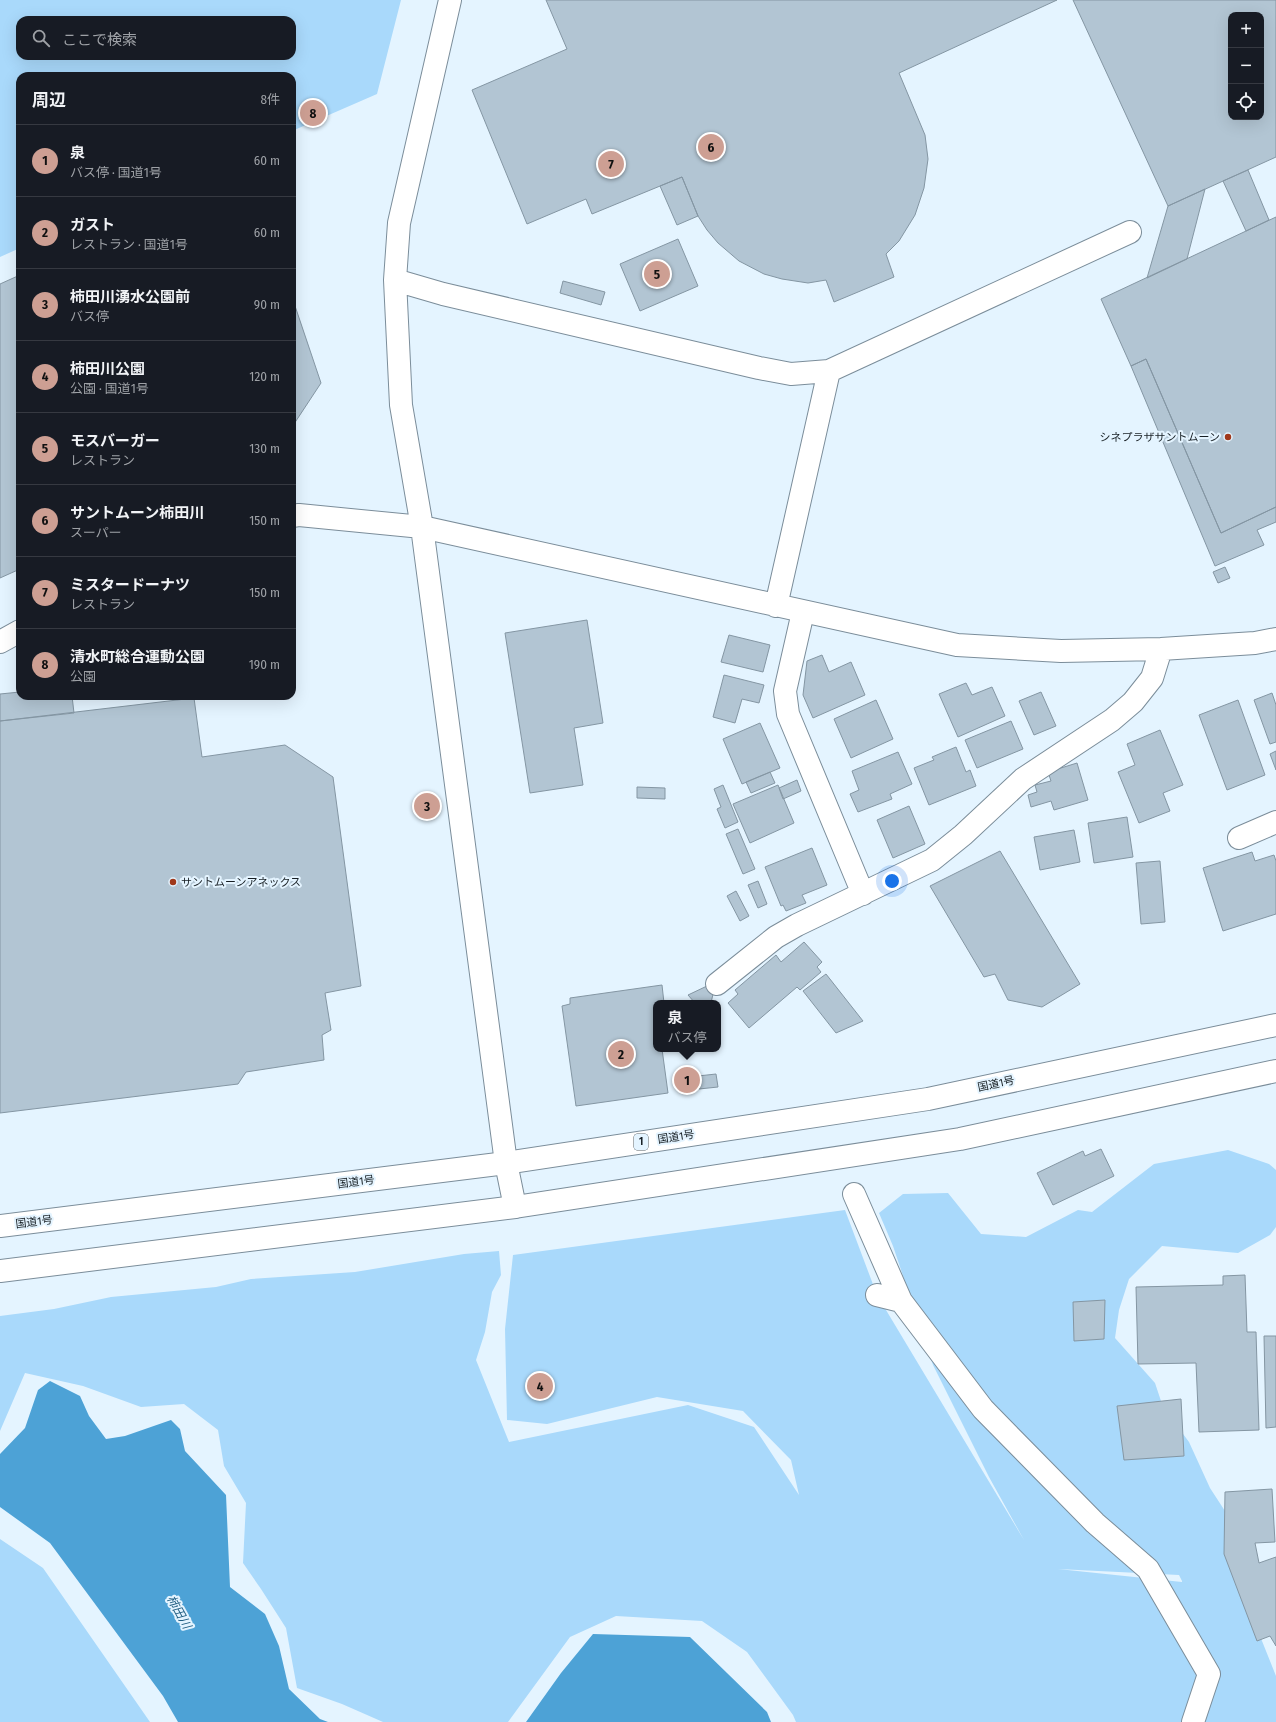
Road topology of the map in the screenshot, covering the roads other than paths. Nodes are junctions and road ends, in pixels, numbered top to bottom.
1 (450, 0) edge
2 (1130, 232) dead end
3 (395, 280) junction
4 (829, 371) junction
5 (296, 515) edge
6 (422, 527) junction
7 (776, 606) junction
8 (803, 612) junction
9 (16, 633) edge
10 (1276, 639) edge
11 (0, 642) edge
12 (1161, 650) junction
13 (1276, 822) edge
14 (1239, 838) dead end
15 (863, 894) junction
16 (718, 984) dead end
17 (1276, 1025) edge
18 (1276, 1071) edge
19 (506, 1163) junction
20 (854, 1194) dead end
21 (515, 1207) junction
22 (0, 1226) edge
23 (0, 1270) edge
24 (877, 1295) dead end
25 (901, 1301) junction
26 (1193, 1722) edge

1 - 3 main road
2 - 4 main road
3 - 4 main road
3 - 6 main road
4 - 7 main road
5 - 6 main road
6 - 7 main road
6 - 19 main road
7 - 8 main road
8 - 12 main road
8 - 15 main road
9 - 11 main road
10 - 12 main road
12 - 15 main road
13 - 14 main road
15 - 16 main road
17 - 19 main road, 国道1号 / 1
18 - 21 main road
19 - 21 main road
19 - 22 main road, 国道1号 / 1
20 - 25 main road
21 - 23 main road
24 - 25 main road
25 - 26 main road

